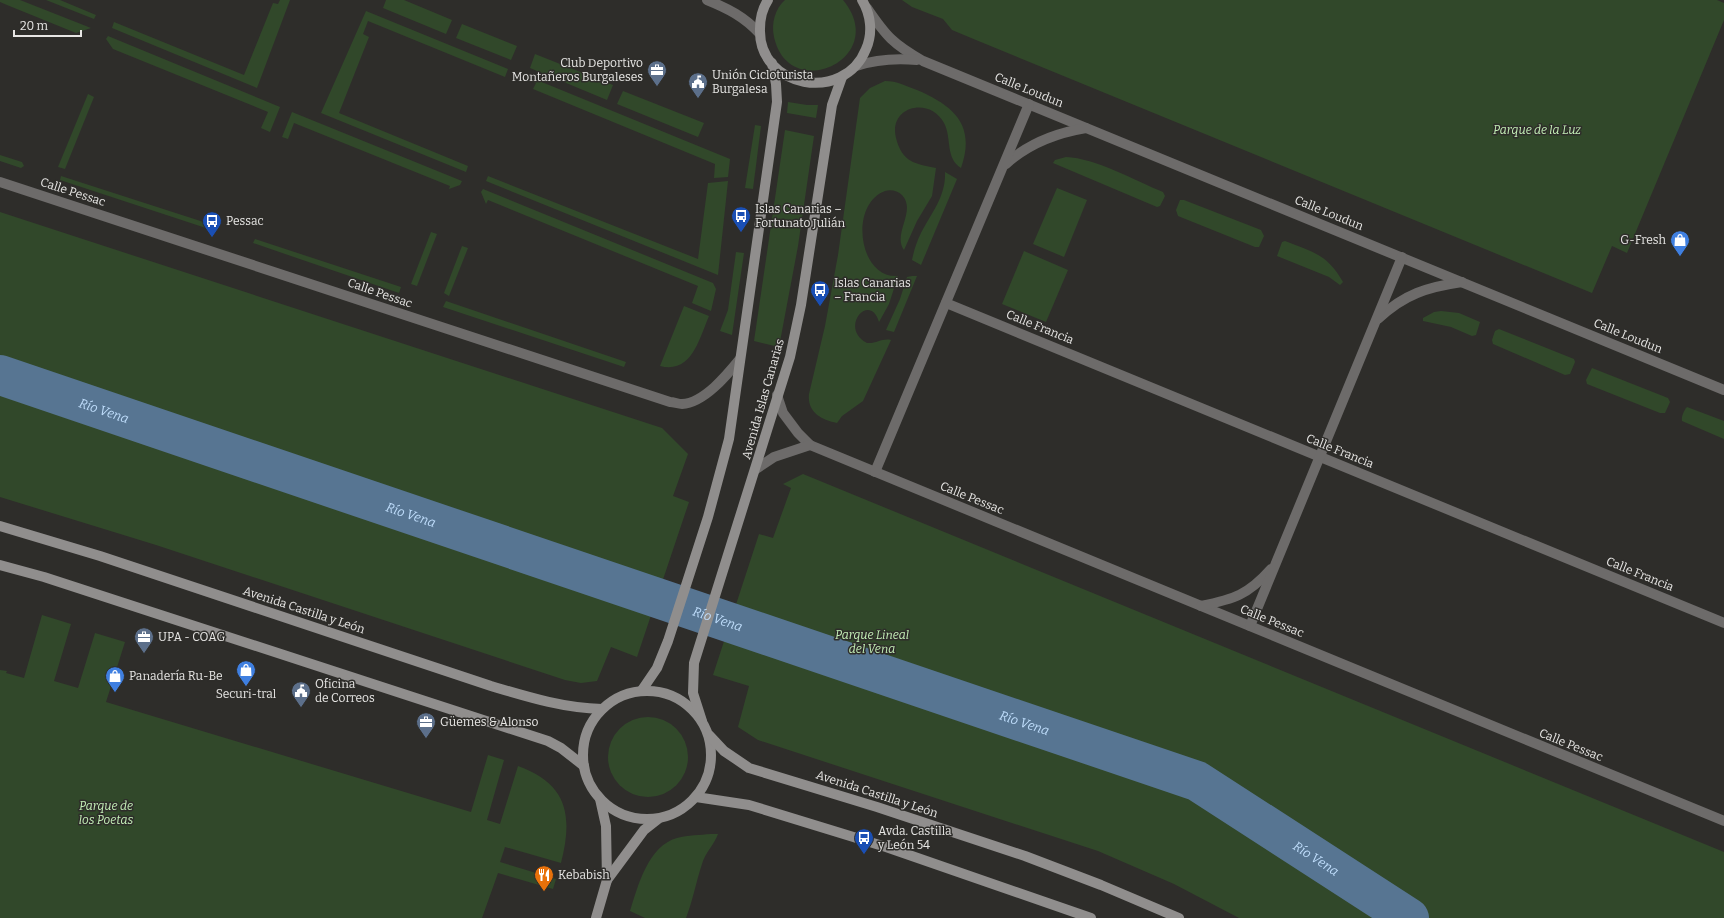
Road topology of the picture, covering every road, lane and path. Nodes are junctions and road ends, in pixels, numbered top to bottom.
1 (707, 0) edge
2 (768, 0) edge
3 (865, 4) edge
4 (760, 34) junction
5 (923, 61) junction
6 (772, 63) junction
7 (856, 66) junction
8 (842, 77) junction
9 (1029, 104) junction
10 (1086, 128) junction
11 (1003, 167) junction
12 (0, 182) edge
13 (1402, 257) junction
14 (1462, 282) junction
15 (946, 303) junction
16 (1375, 322) junction
17 (740, 359) junction
18 (1724, 390) edge
19 (778, 395) junction
20 (810, 445) junction
21 (1320, 456) junction
22 (756, 469) junction
23 (875, 472) junction
24 (0, 526) edge
25 (1276, 563) junction
26 (0, 565) edge
27 (1201, 606) junction
28 (1724, 622) edge
29 (1250, 626) junction
30 (642, 690) junction
31 (602, 709) junction
32 (702, 721) junction
33 (709, 735) junction
34 (584, 766) junction
35 (696, 797) junction
36 (600, 799) junction
37 (658, 819) junction
38 (1724, 821) edge
39 (607, 880) junction
40 (1087, 917) edge
41 (596, 918) edge
42 (1179, 918) edge

1 - 4 street
2 - 4 main road
3 - 5 street, Calle Loudun
3 - 7 main road
4 - 6 main road
5 - 7 street, Calle Loudun
5 - 9 street, Calle Loudun
6 - 8 main road
6 - 17 main road, Avenida Islas Canarias
7 - 8 main road
8 - 19 main road, Avenida Islas Canarias
9 - 10 street, Calle Loudun
9 - 11 street
10 - 11 street
10 - 13 street, Calle Loudun
11 - 15 street
12 - 17 street, Calle Pessac
13 - 14 street, Calle Loudun
13 - 16 street
14 - 16 street
14 - 18 street, Calle Loudun
15 - 21 street, Calle Francia
15 - 23 street
16 - 21 street
17 - 30 main road, Avenida Islas Canarias
19 - 20 street, Calle Pessac
19 - 22 main road, Avenida Islas Canarias
20 - 22 street
20 - 23 street, Calle Pessac
21 - 25 street
21 - 28 street, Calle Francia
22 - 32 main road, Avenida Islas Canarias
23 - 27 street, Calle Pessac
24 - 31 main road, Avenida Castilla y León
25 - 27 street
25 - 29 street
26 - 34 main road
27 - 29 street, Calle Pessac
29 - 38 street, Calle Pessac
30 - 31 main road
30 - 32 main road
31 - 34 main road
32 - 33 main road
33 - 35 main road
33 - 42 main road, Avenida Castilla y León
34 - 36 main road
35 - 37 main road
35 - 40 main road
36 - 37 main road
36 - 39 main road
37 - 39 main road
39 - 41 main road

